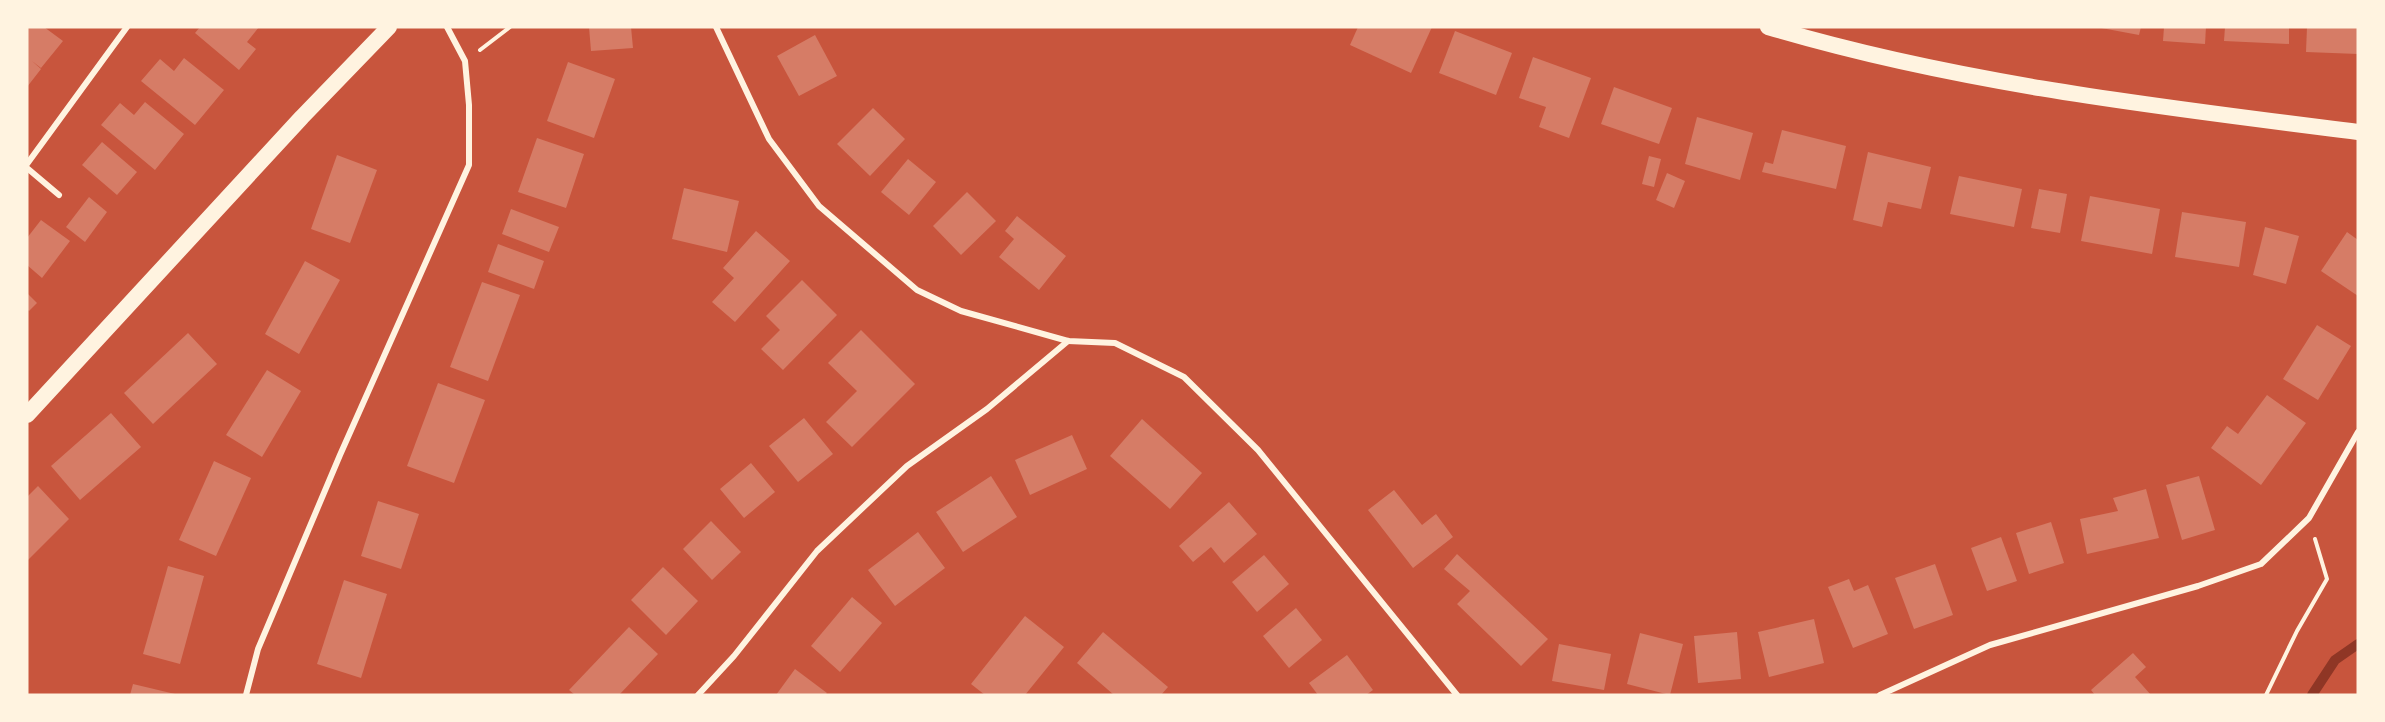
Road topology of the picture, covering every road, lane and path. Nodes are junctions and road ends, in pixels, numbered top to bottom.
1 (128, 27) edge
2 (389, 27) edge
3 (447, 27) edge
4 (510, 27) edge
5 (716, 27) edge
6 (1768, 27) edge
7 (465, 61) junction
8 (2358, 132) edge
9 (27, 166) edge
10 (59, 195) dead end
11 (1068, 341) junction
12 (27, 415) edge
13 (2358, 432) edge
14 (2310, 518) junction
15 (246, 695) edge
16 (698, 695) edge
17 (1457, 695) edge
18 (1880, 695) edge
19 (2266, 695) edge

1 - 9 street
2 - 12 highway
3 - 7 street
4 - 7 path
5 - 11 street
6 - 8 highway
7 - 15 street
9 - 10 street
11 - 16 street
11 - 17 street
13 - 14 street
14 - 18 street
14 - 19 path

